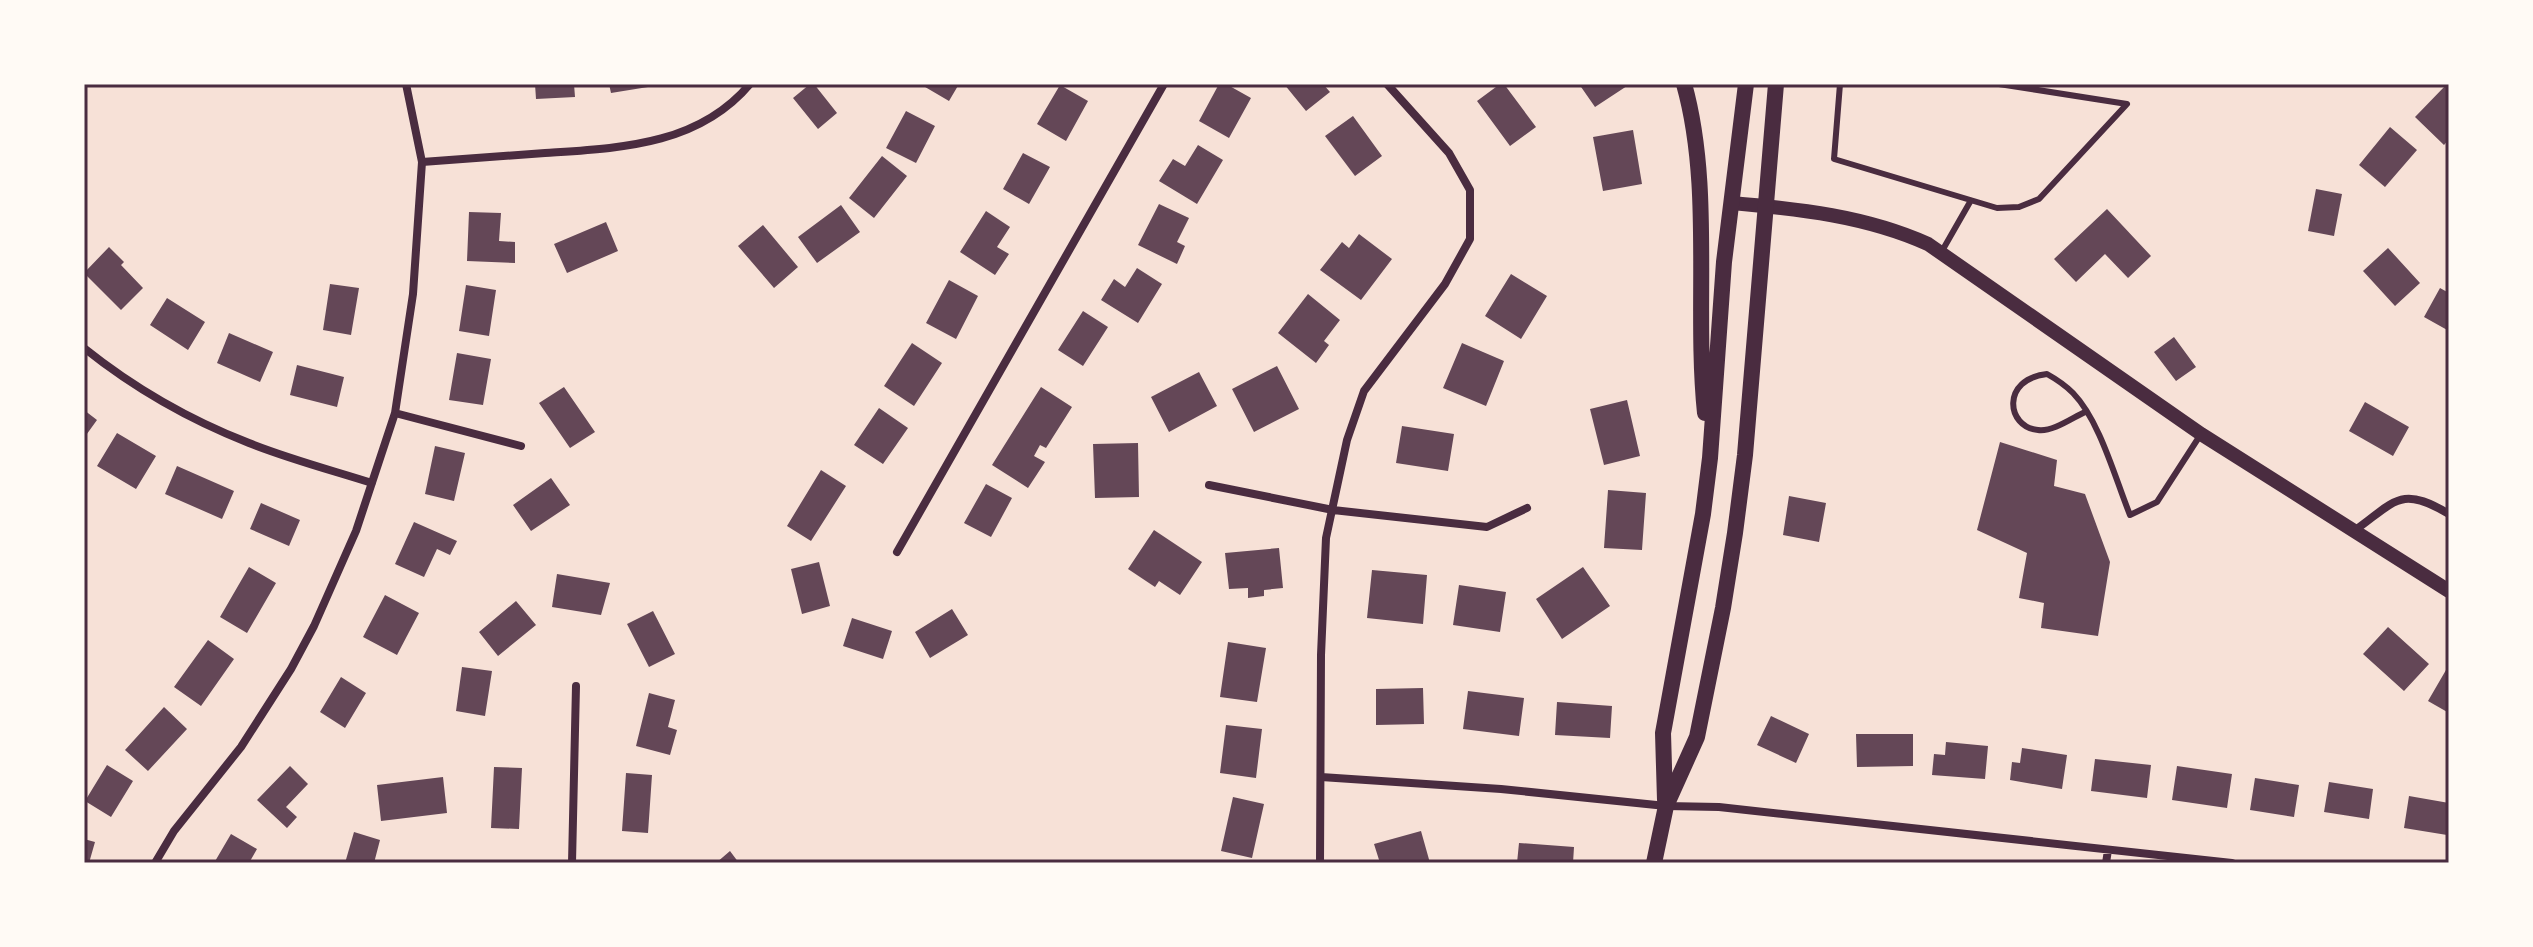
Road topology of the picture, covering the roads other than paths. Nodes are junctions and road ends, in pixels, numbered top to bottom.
1 (406, 84) edge
2 (750, 84) edge
3 (1164, 84) edge
4 (1684, 84) edge
5 (1746, 84) edge
6 (1776, 84) edge
7 (1840, 84) edge
8 (1999, 84) edge
9 (1388, 85) edge
10 (422, 162) junction
11 (1970, 202) junction
12 (1732, 203) junction
13 (1765, 206) junction
14 (1942, 251) junction
15 (84, 348) edge
16 (2085, 412) junction
17 (395, 413) junction
18 (2201, 434) junction
19 (521, 446) dead end
20 (1710, 458) junction
21 (372, 483) junction
22 (1209, 485) dead end
23 (1527, 508) dead end
24 (1333, 510) junction
25 (2449, 514) edge
26 (2354, 531) junction
27 (897, 552) dead end
28 (2449, 591) edge
29 (576, 686) dead end
30 (1321, 777) junction
31 (1666, 806) junction
32 (2108, 850) junction
33 (155, 863) edge
34 (572, 863) edge
35 (1320, 863) edge
36 (1654, 863) edge
37 (2106, 863) edge
38 (2232, 863) edge

1 - 10 street
2 - 10 street
3 - 27 street
4 - 20 main road
5 - 12 main road
6 - 13 main road
7 - 11 lane
8 - 11 lane
9 - 24 street
10 - 17 street
11 - 14 lane
12 - 13 street
12 - 20 main road
13 - 14 street
13 - 31 main road
14 - 18 street
15 - 21 street
16 - 16 lane
16 - 18 lane
17 - 19 street
17 - 21 street
18 - 26 street
20 - 31 main road
21 - 33 street
22 - 24 street
23 - 24 street
24 - 30 street
25 - 26 street
26 - 28 street
29 - 34 street
30 - 31 street
30 - 35 street
31 - 32 street
31 - 36 main road
32 - 37 street
32 - 38 street

